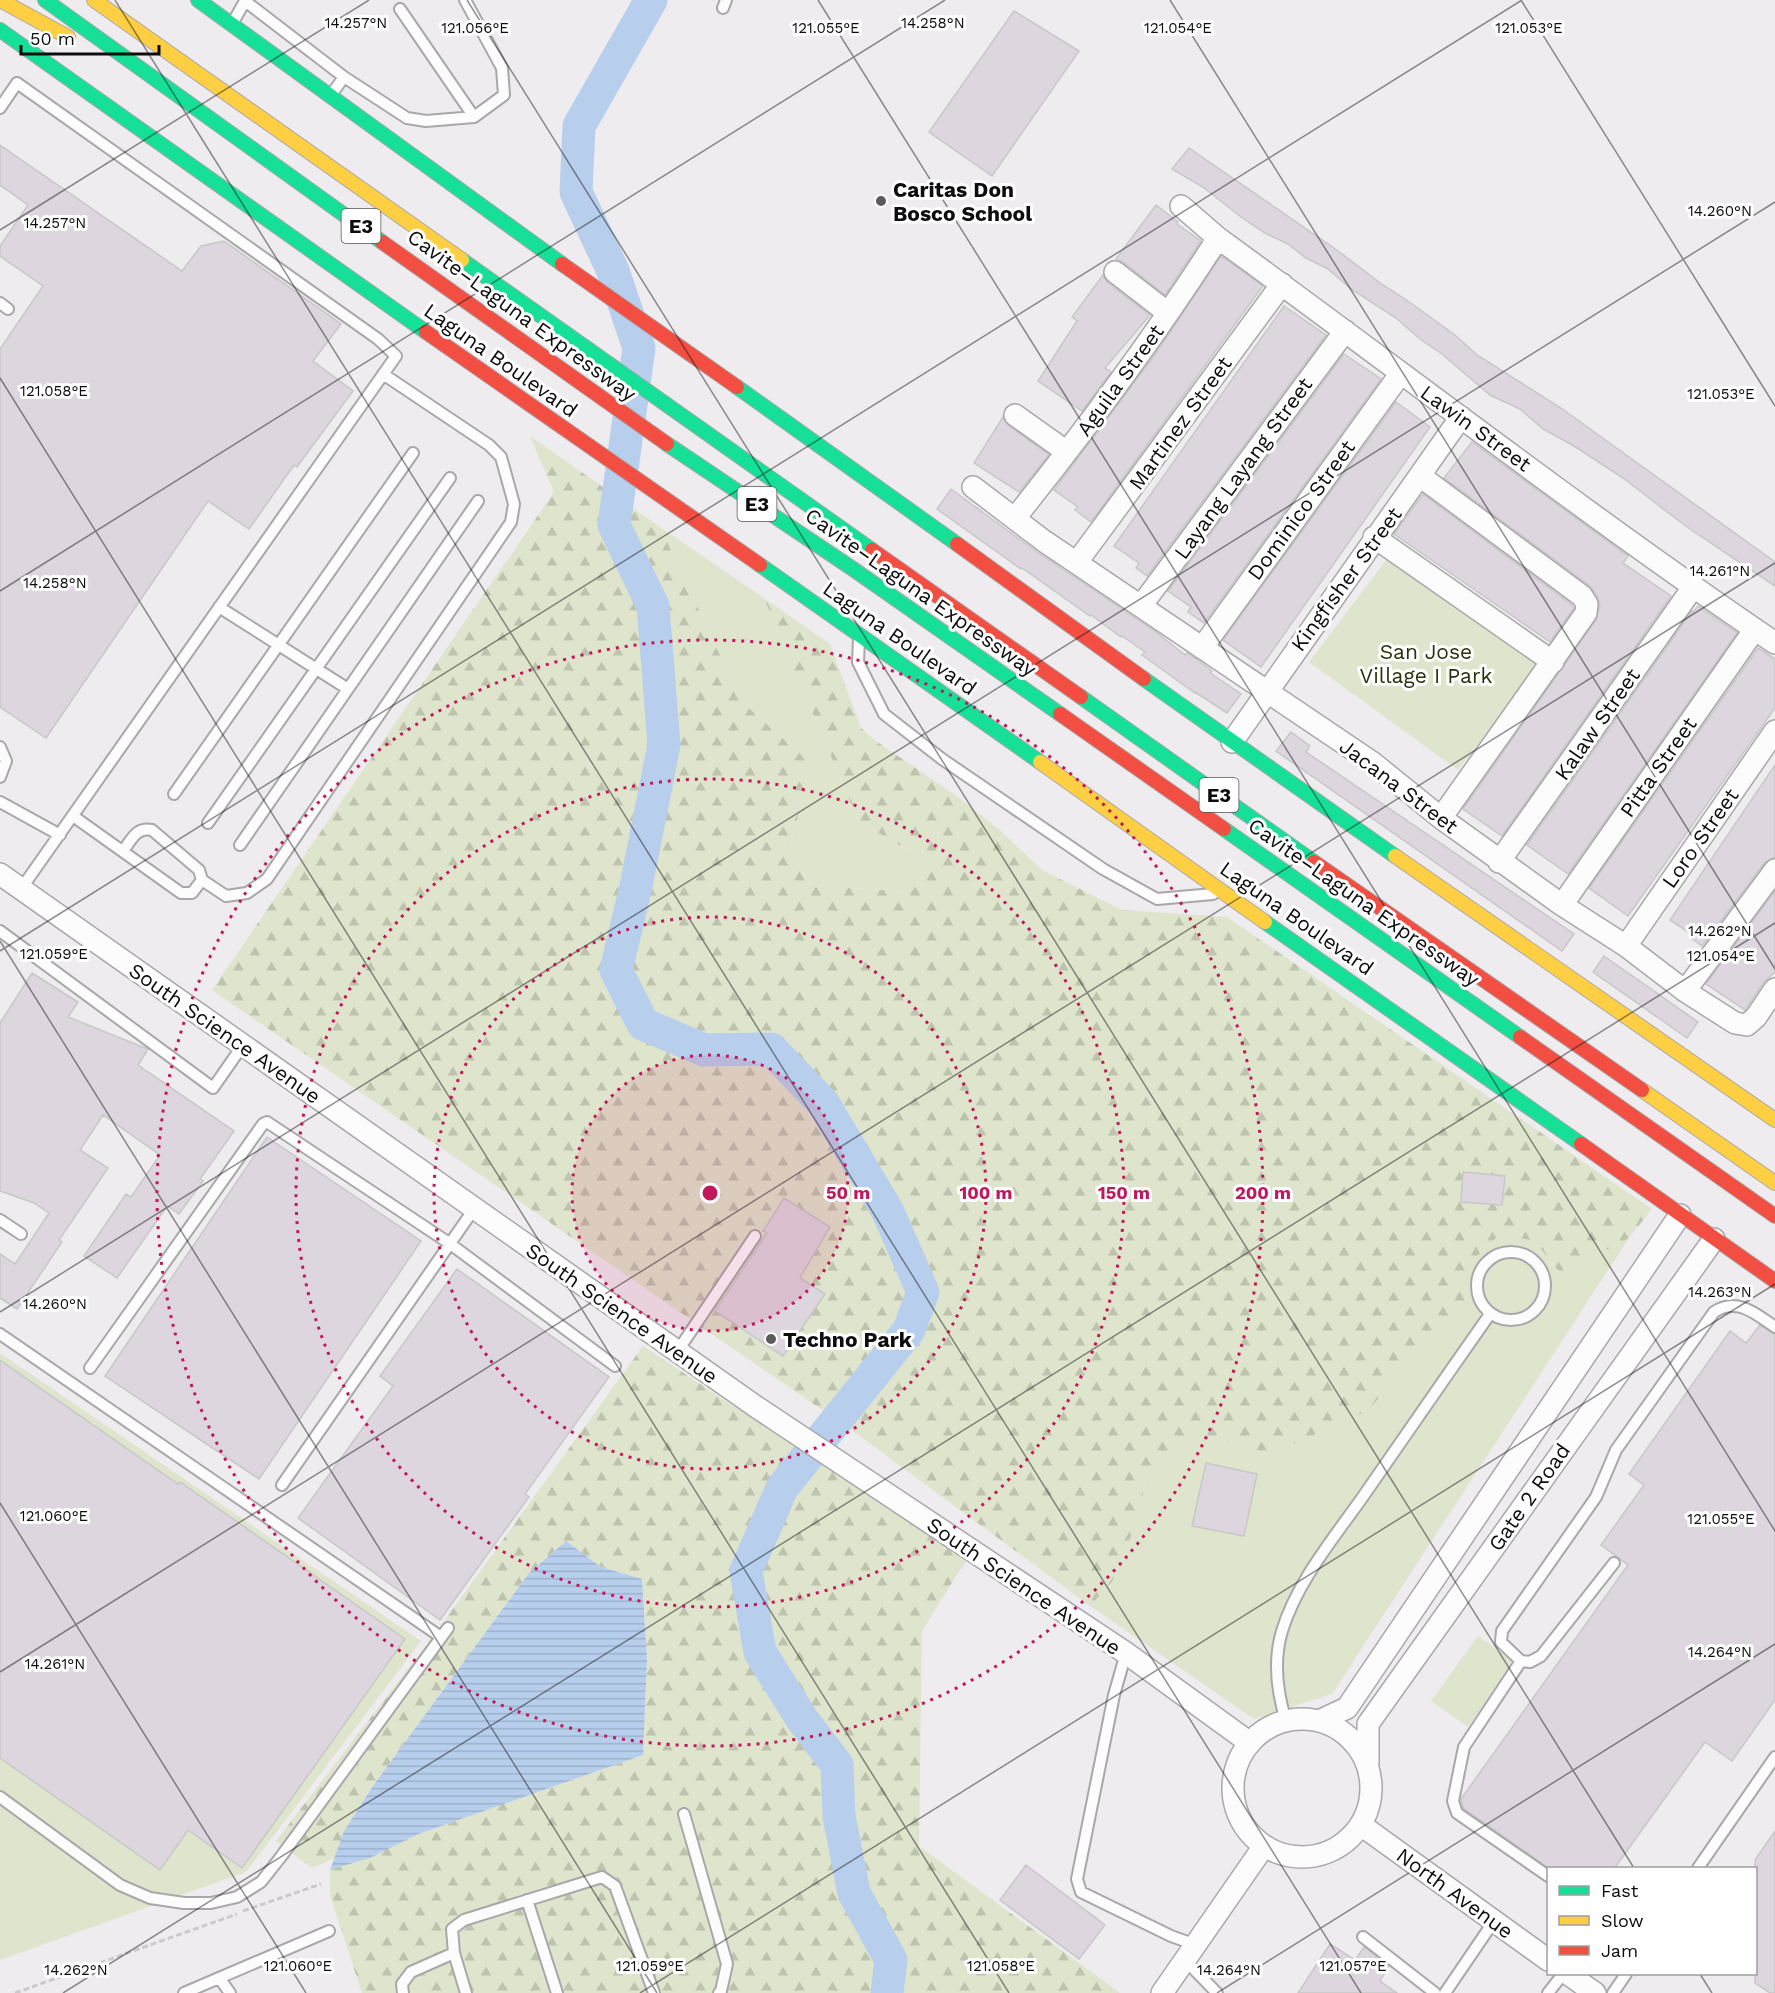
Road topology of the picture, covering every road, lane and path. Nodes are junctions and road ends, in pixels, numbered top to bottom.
1 (0, 0) edge
2 (45, 0) edge
3 (94, 0) edge
4 (115, 0) edge
5 (198, 0) edge
6 (244, 0) edge
7 (465, 0) edge
8 (400, 9) dead end
9 (232, 24) junction
10 (0, 30) edge
11 (187, 66) junction
12 (344, 77) junction
13 (169, 88) junction
14 (331, 96) junction
15 (0, 108) edge
16 (474, 117) junction
17 (1181, 206) dead end
18 (1218, 238) junction
19 (1115, 272) dead end
20 (1282, 284) junction
21 (1168, 313) junction
22 (1345, 331) junction
23 (1401, 373) junction
24 (383, 375) junction
25 (1016, 415) dead end
26 (1461, 417) junction
27 (1067, 452) junction
28 (413, 453) dead end
29 (1420, 476) junction
30 (450, 478) dead end
31 (973, 487) dead end
32 (478, 501) dead end
33 (1015, 518) junction
34 (1374, 537) junction
35 (1077, 562) junction
36 (1694, 586) junction
37 (1141, 606) junction
38 (219, 607) junction
39 (1755, 629) junction
40 (860, 635) junction
41 (1775, 643) edge
42 (279, 645) junction
43 (1202, 648) junction
44 (1553, 662) junction
45 (316, 669) junction
46 (348, 689) junction
47 (1266, 691) junction
48 (1775, 730) edge
49 (1232, 742) junction
50 (0, 747) edge
51 (0, 777) edge
52 (174, 794) dead end
53 (0, 802) edge
54 (73, 816) junction
55 (1441, 818) junction
56 (208, 823) dead end
57 (60, 835) junction
58 (240, 845) dead end
59 (123, 852) junction
60 (1499, 862) junction
61 (1775, 870) edge
62 (0, 874) edge
63 (202, 880) junction
64 (21, 889) junction
65 (1225, 894) junction
66 (1562, 905) junction
67 (0, 931) edge
68 (1626, 946) junction
69 (1456, 976) junction
70 (1775, 989) edge
71 (1685, 990) junction
72 (243, 1045) junction
73 (1775, 1120) edge
74 (1775, 1183) edge
75 (474, 1209) junction
76 (1680, 1215) junction
77 (1775, 1216) edge
78 (0, 1220) edge
79 (21, 1234) dead end
80 (755, 1236) dead end
81 (1714, 1239) junction
82 (449, 1243) junction
83 (1775, 1281) edge
84 (1490, 1314) junction
85 (1775, 1327) edge
86 (0, 1334) edge
87 (677, 1352) junction
88 (615, 1366) dead end
89 (90, 1368) dead end
90 (282, 1485) dead end
91 (1614, 1563) dead end
92 (448, 1628) dead end
93 (441, 1637) junction
94 (1126, 1653) junction
95 (1521, 1661) junction
96 (1286, 1721) junction
97 (1319, 1721) junction
98 (1250, 1743) junction
99 (1775, 1757) edge
100 (1368, 1764) junction
101 (0, 1797) edge
102 (684, 1814) dead end
103 (1361, 1825) junction
104 (1264, 1846) junction
105 (1699, 1867) edge
106 (1547, 1875) edge
107 (321, 1884) dead end
108 (527, 1900) junction
109 (1494, 1921) junction
110 (329, 1931) dead end
111 (1363, 1937) dead end
112 (1190, 1952) junction
113 (454, 1953) junction
114 (1547, 1959) edge
115 (1562, 1975) edge
116 (1569, 1975) edge
117 (1625, 1975) edge
118 (220, 1979) junction
119 (15, 1993) edge
120 (184, 1993) edge
121 (230, 1993) edge
122 (403, 1993) edge
123 (466, 1993) edge
124 (557, 1993) edge
125 (654, 1993) edge
126 (719, 1993) edge
127 (1162, 1993) edge
128 (1217, 1993) edge
129 (1435, 1993) edge
130 (1445, 1993) edge
131 (1548, 1993) edge
132 (1595, 1993) edge
133 (1612, 1993) edge

1 - 13 main road
2 - 13 main road, Cavite–Laguna Expressway / E3
3 - 11 main road, Cavite–Laguna Expressway / E3
4 - 11 main road
5 - 9 main road
6 - 9 lane
6 - 12 lane
7 - 16 lane
8 - 16 lane
9 - 14 main road
10 - 40 main road, Laguna Boulevard
11 - 69 main road, Cavite–Laguna Expressway / E3
12 - 14 lane
12 - 16 lane
13 - 69 main road, Cavite–Laguna Expressway / E3
14 - 49 main road
15 - 24 lane
17 - 18 street, Lawin Street
18 - 20 street, Lawin Street
18 - 21 street, Aguila Street
19 - 21 street
20 - 22 street, Lawin Street
20 - 35 street, Martinez Street
21 - 27 street, Aguila Street
22 - 23 street, Lawin Street
22 - 37 street, Layang Layang Street
23 - 26 street, Lawin Street
23 - 43 street, Dominico Street
24 - 38 lane
24 - 63 lane
25 - 27 street
26 - 29 street, Kingfisher Street
26 - 36 street, Lawin Street
27 - 33 street, Aguila Street
28 - 42 lane
29 - 34 street, Kingfisher Street
29 - 44 street
30 - 45 lane
31 - 33 street, Jacana Street
32 - 46 lane
33 - 35 street, Jacana Street
34 - 44 street
34 - 47 street, Kingfisher Street
35 - 37 street, Jacana Street
36 - 39 street, Lawin Street
36 - 60 street, Kalaw Street
37 - 43 street, Jacana Street
38 - 42 lane
38 - 54 lane
39 - 41 street, Lawin Street
39 - 66 street, Pitta Street
40 - 65 main road, Laguna Boulevard
40 - 65 lane
42 - 45 lane
42 - 52 lane
43 - 47 street, Jacana Street
44 - 55 street
45 - 46 lane
45 - 56 lane
46 - 58 lane
47 - 49 street, Kingfisher Street
47 - 55 street, Jacana Street
48 - 68 street, Loro Street
49 - 73 main road
50 - 51 lane
53 - 57 lane
54 - 57 lane
54 - 59 lane
55 - 60 street, Jacana Street
57 - 64 lane
59 - 63 lane
59 - 63 lane
60 - 66 street, Jacana Street
61 - 71 street
62 - 64 street, South Science Avenue
64 - 72 street, South Science Avenue
65 - 76 main road, Laguna Boulevard
66 - 68 street, Jacana Street
67 - 72 lane
68 - 71 street, Jacana Street
69 - 74 main road, Cavite–Laguna Expressway / E3
69 - 77 main road, Cavite–Laguna Expressway / E3
70 - 71 street, Jacana Street
72 - 75 street, South Science Avenue
75 - 82 lane
75 - 87 street, South Science Avenue
76 - 81 main road, Laguna Boulevard
76 - 97 street, Gate 2 Road
78 - 79 lane
80 - 87 lane
81 - 83 main road, Laguna Boulevard
81 - 100 street, Gate 2 Road
82 - 88 lane
82 - 89 lane
82 - 90 lane
84 - 84 lane
84 - 96 lane
85 - 95 lane
86 - 93 lane
87 - 94 street, South Science Avenue
91 - 95 lane
92 - 93 lane
93 - 101 lane
94 - 98 street, South Science Avenue
94 - 112 lane
95 - 106 lane
96 - 97 street
96 - 98 street
97 - 100 street
98 - 104 street
99 - 105 lane
100 - 103 street
102 - 126 lane
103 - 104 street
103 - 109 street, North Avenue
104 - 112 street
107 - 119 path
108 - 113 lane
108 - 124 lane
108 - 125 lane
109 - 114 street, North Avenue
109 - 130 lane
110 - 118 lane
111 - 129 lane
112 - 127 street
112 - 128 lane
113 - 122 lane
113 - 123 lane
115 - 131 lane
116 - 132 street
117 - 133 lane
118 - 120 lane
118 - 121 lane

